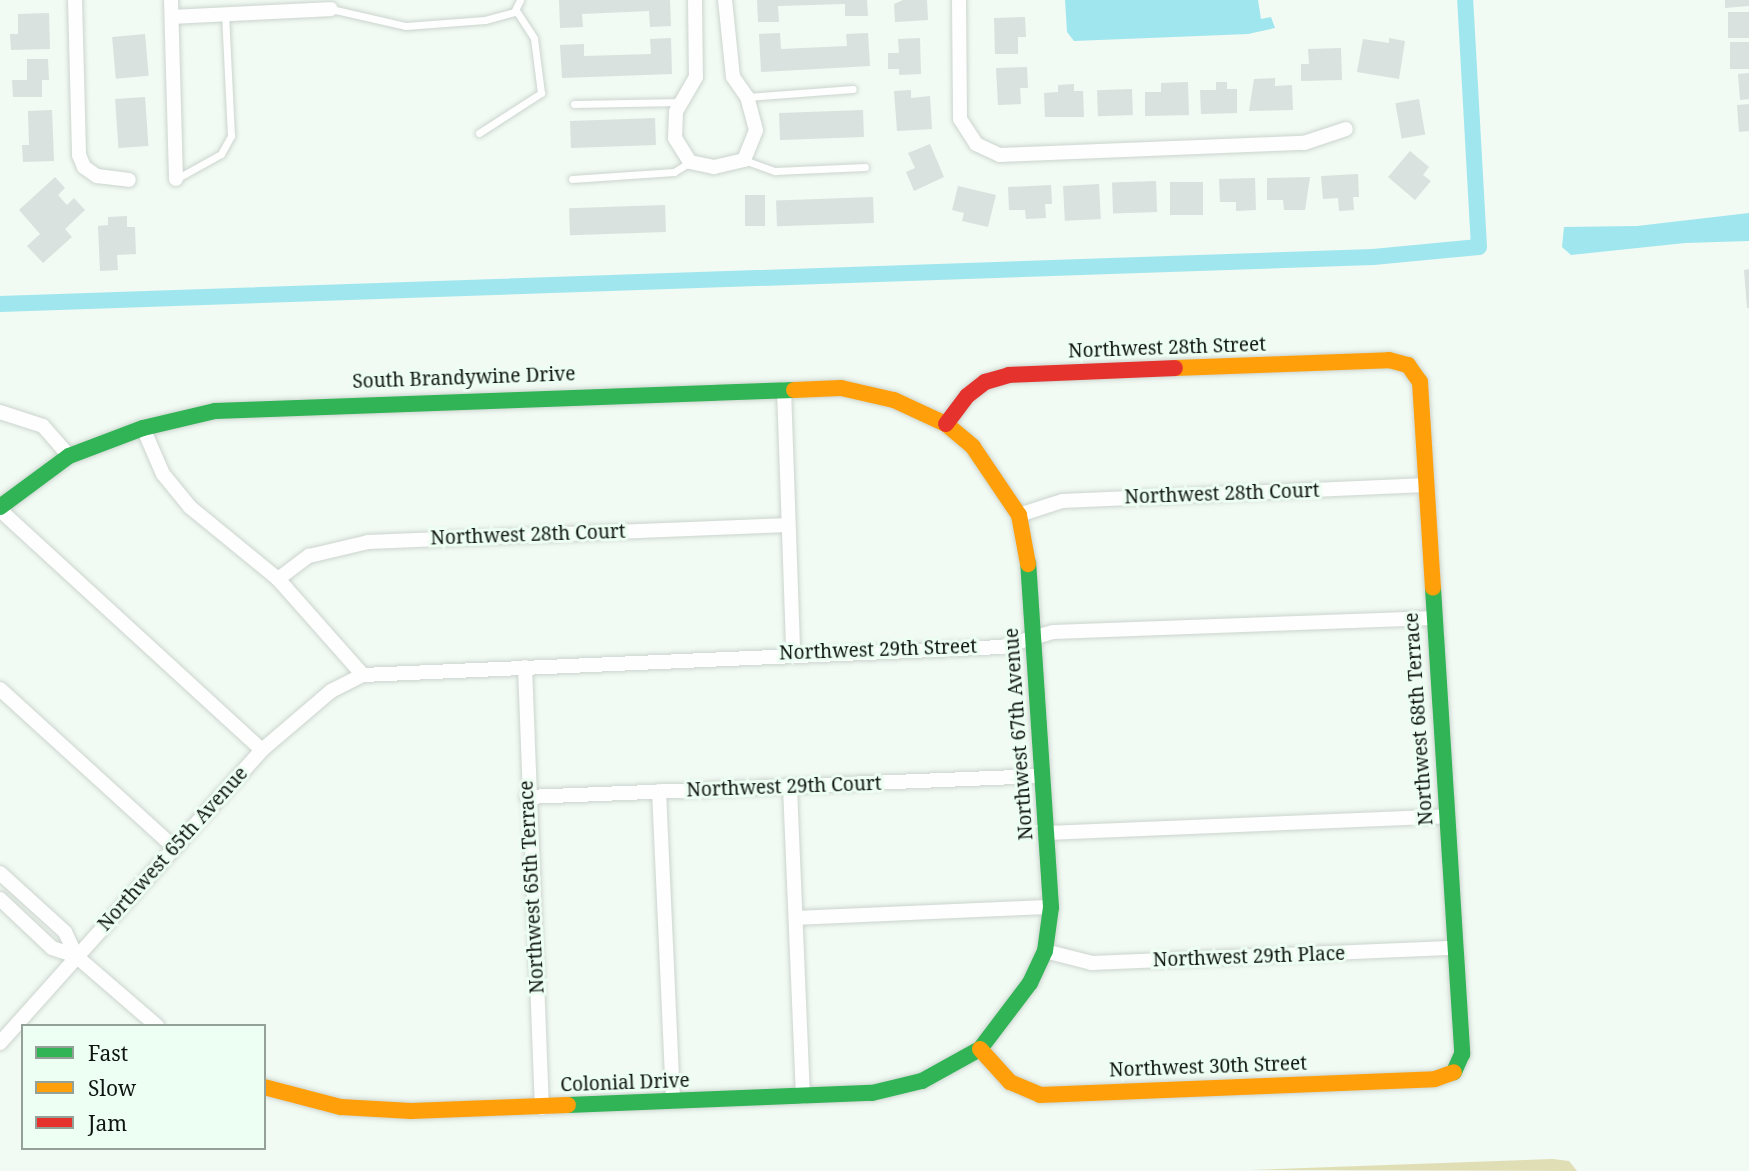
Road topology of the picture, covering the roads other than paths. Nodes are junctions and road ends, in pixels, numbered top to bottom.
1 (75, 0) edge
2 (172, 0) edge
3 (520, 0) edge
4 (695, 0) edge
5 (725, 0) edge
6 (959, 0) edge
7 (331, 9) joint
8 (516, 9) junction
9 (225, 15) junction
10 (173, 18) junction
11 (853, 89) dead end
12 (747, 97) junction
13 (682, 102) junction
14 (573, 104) dead end
15 (1346, 129) dead end
16 (479, 132) dead end
17 (744, 160) junction
18 (690, 162) junction
19 (865, 167) dead end
20 (176, 179) joint
21 (572, 179) dead end
22 (129, 180) dead end
23 (1408, 365) joint
24 (784, 388) junction
25 (0, 412) edge
26 (946, 424) junction
27 (144, 428) junction
28 (69, 456) junction
29 (1427, 485) junction
30 (0, 508) edge
31 (1019, 515) junction
32 (788, 525) junction
33 (278, 579) junction
34 (1434, 618) junction
35 (1034, 638) junction
36 (793, 653) junction
37 (525, 667) junction
38 (363, 675) junction
39 (0, 689) edge
40 (262, 750) junction
41 (1041, 776) junction
42 (790, 787) junction
43 (659, 791) junction
44 (527, 797) junction
45 (1447, 817) junction
46 (1048, 833) junction
47 (175, 848) junction
48 (0, 873) edge
49 (0, 898) edge
50 (1051, 907) junction
51 (796, 918) junction
52 (1455, 948) junction
53 (1045, 951) junction
54 (76, 956) junction
55 (156, 1024) edge
56 (0, 1043) edge
57 (980, 1049) junction
58 (1454, 1072) joint
59 (266, 1088) edge
60 (803, 1097) junction
61 (673, 1102) junction
62 (542, 1108) junction

1 - 22 street
2 - 10 street
3 - 8 lane
4 - 13 street
5 - 12 street
6 - 15 street
7 - 8 lane
7 - 9 street
8 - 16 lane
9 - 10 street
9 - 20 lane
10 - 20 street
11 - 12 lane
12 - 17 street
13 - 14 lane
13 - 18 street
17 - 18 street
17 - 19 lane
18 - 21 lane
23 - 26 street, Northwest 28th Street
23 - 29 street, Northwest 68th Terrace
24 - 26 street, South Brandywine Drive
24 - 27 street, South Brandywine Drive
24 - 32 street
25 - 28 street
26 - 31 street, Northwest 67th Avenue
27 - 28 street, South Brandywine Drive
27 - 33 street
28 - 30 street, South Brandywine Drive
29 - 31 street, Northwest 28th Court
29 - 34 street, Northwest 68th Terrace
30 - 40 street
31 - 35 street, Northwest 67th Avenue
32 - 33 street, Northwest 28th Court
32 - 36 street
33 - 38 street
34 - 35 street, Northwest 29th Street
34 - 45 street, Northwest 68th Terrace
35 - 36 street, Northwest 29th Street
35 - 41 street, Northwest 67th Avenue
36 - 37 street, Northwest 29th Street
37 - 38 street, Northwest 29th Street
37 - 44 street, Northwest 65th Terrace
38 - 40 street, Northwest 65th Avenue
39 - 47 street
40 - 47 street, Northwest 65th Avenue
41 - 42 street, Northwest 29th Court
41 - 46 street, Northwest 67th Avenue
42 - 43 street, Northwest 29th Court
42 - 51 street
43 - 44 street, Northwest 29th Court
43 - 61 street
44 - 62 street, Northwest 65th Terrace
45 - 46 street
45 - 52 street, Northwest 68th Terrace
46 - 50 street, Northwest 67th Avenue
47 - 54 street, Northwest 65th Avenue
48 - 54 street
49 - 54 street
50 - 51 street
50 - 53 street, Northwest 67th Avenue
51 - 60 street
52 - 53 street, Northwest 29th Place
52 - 58 street, Northwest 68th Terrace
53 - 57 street, Northwest 67th Avenue
54 - 55 street
54 - 56 street, Northwest 65th Avenue
57 - 58 street, Northwest 30th Street
57 - 60 street, Colonial Drive
59 - 62 street, Colonial Drive
60 - 61 street, Colonial Drive
61 - 62 street, Colonial Drive

